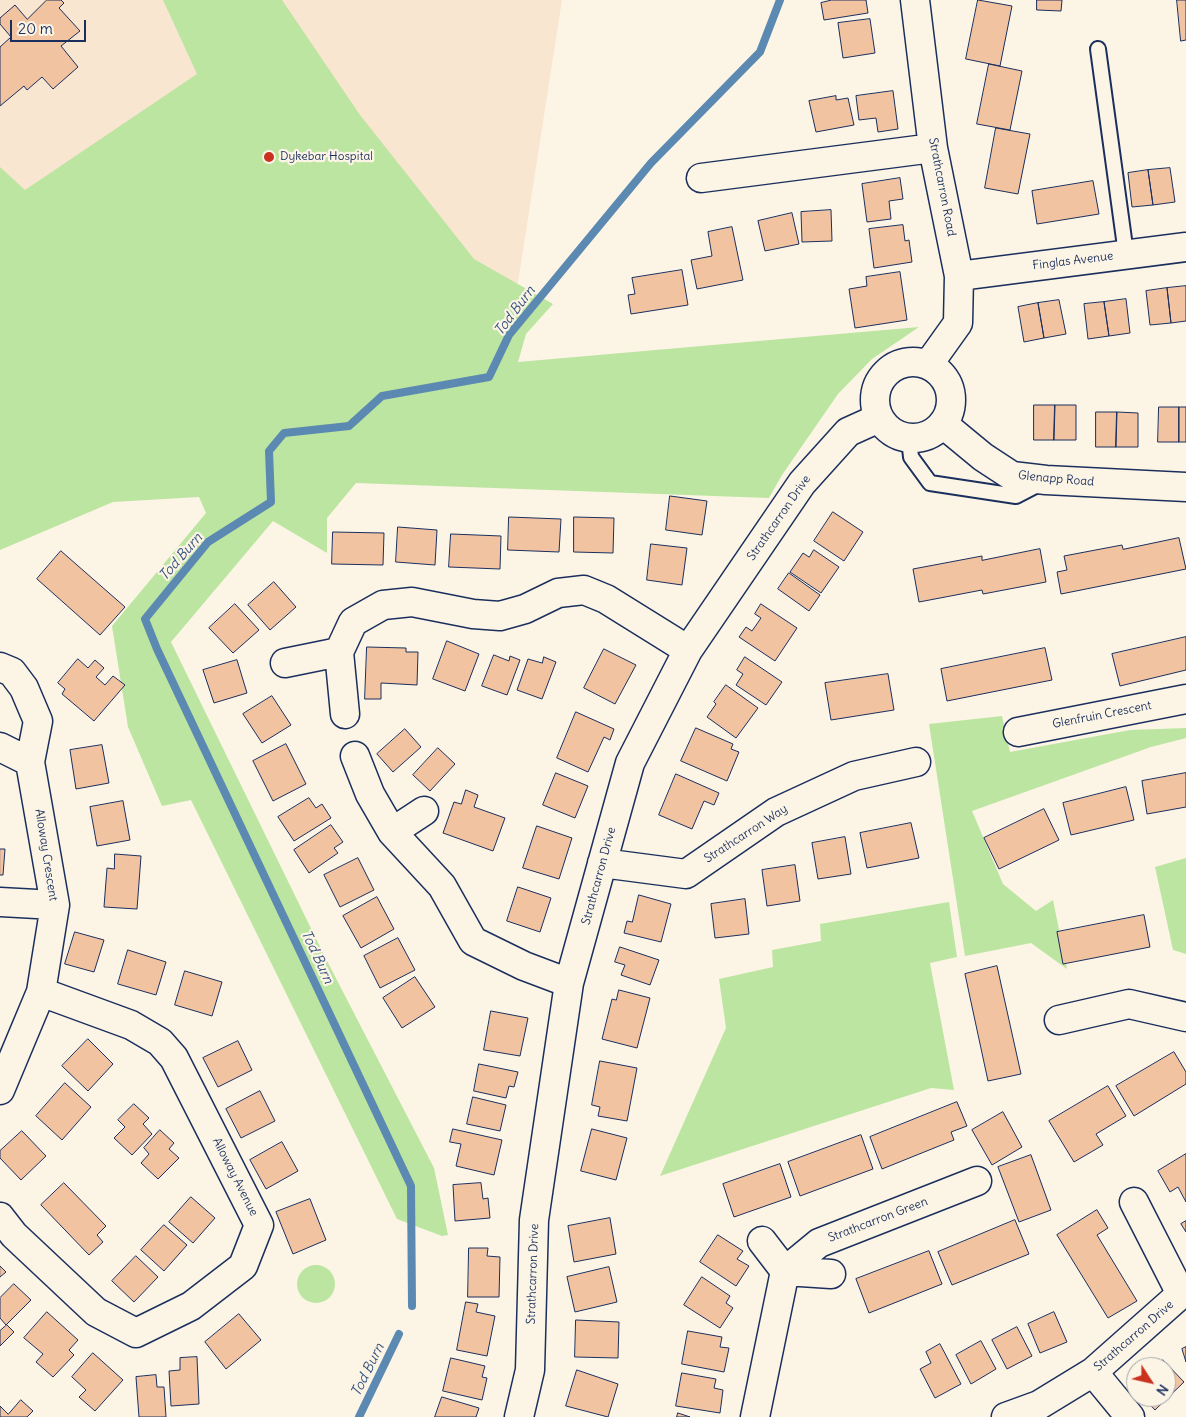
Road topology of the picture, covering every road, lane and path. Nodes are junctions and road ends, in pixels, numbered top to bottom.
1 (915, 0) edge
2 (1098, 49) dead end
3 (933, 148) junction
4 (701, 178) dead end
5 (1186, 247) edge
6 (1126, 254) junction
7 (959, 276) junction
8 (928, 365) junction
9 (879, 418) junction
10 (943, 424) junction
11 (909, 439) junction
12 (1046, 480) junction
13 (1186, 487) edge
14 (688, 650) junction
15 (339, 652) junction
16 (286, 663) dead end
17 (0, 666) edge
18 (1186, 699) edge
19 (345, 714) dead end
20 (1018, 732) dead end
21 (0, 748) edge
22 (354, 756) dead end
23 (30, 762) junction
24 (916, 762) dead end
25 (424, 811) dead end
26 (392, 832) junction
27 (602, 863) junction
28 (0, 902) edge
29 (55, 905) junction
30 (569, 983) junction
31 (41, 992) junction
32 (1186, 1018) edge
33 (1059, 1020) dead end
34 (0, 1090) edge
35 (977, 1182) dead end
36 (1134, 1202) dead end
37 (0, 1217) edge
38 (762, 1241) dead end
39 (785, 1270) junction
40 (831, 1274) dead end
41 (1183, 1294) edge
42 (1093, 1372) junction
43 (520, 1417) edge
44 (755, 1417) edge
45 (1006, 1417) edge
46 (1130, 1417) edge

1 - 3 street, Strathcarron Road
2 - 6 lane
3 - 4 street
3 - 7 street, Strathcarron Road
5 - 6 street, Finglas Avenue
6 - 7 street, Finglas Avenue
7 - 8 street, Strathcarron Road
8 - 9 street
8 - 10 street
9 - 11 street
9 - 14 street, Strathcarron Drive
10 - 11 street
10 - 12 street, Glenapp Road
11 - 12 lane
12 - 13 street, Glenapp Road
14 - 15 street
14 - 27 street, Strathcarron Drive
15 - 16 street
15 - 19 street
17 - 23 street, Alloway Crescent
18 - 20 street, Glenfruin Crescent
21 - 23 street
22 - 26 street
23 - 29 street, Alloway Crescent
24 - 27 street, Strathcarron Way
25 - 26 street
26 - 30 street
27 - 30 street, Strathcarron Drive
28 - 29 street
29 - 31 street, Alloway Crescent
30 - 43 street, Strathcarron Drive
31 - 34 street, Alloway Crescent
31 - 37 street, Alloway Avenue
32 - 33 street
35 - 39 street, Strathcarron Green
36 - 41 street
38 - 39 street
39 - 40 street
39 - 44 street
41 - 42 street, Strathcarron Drive
42 - 45 street, Strathcarron Drive
42 - 46 street

